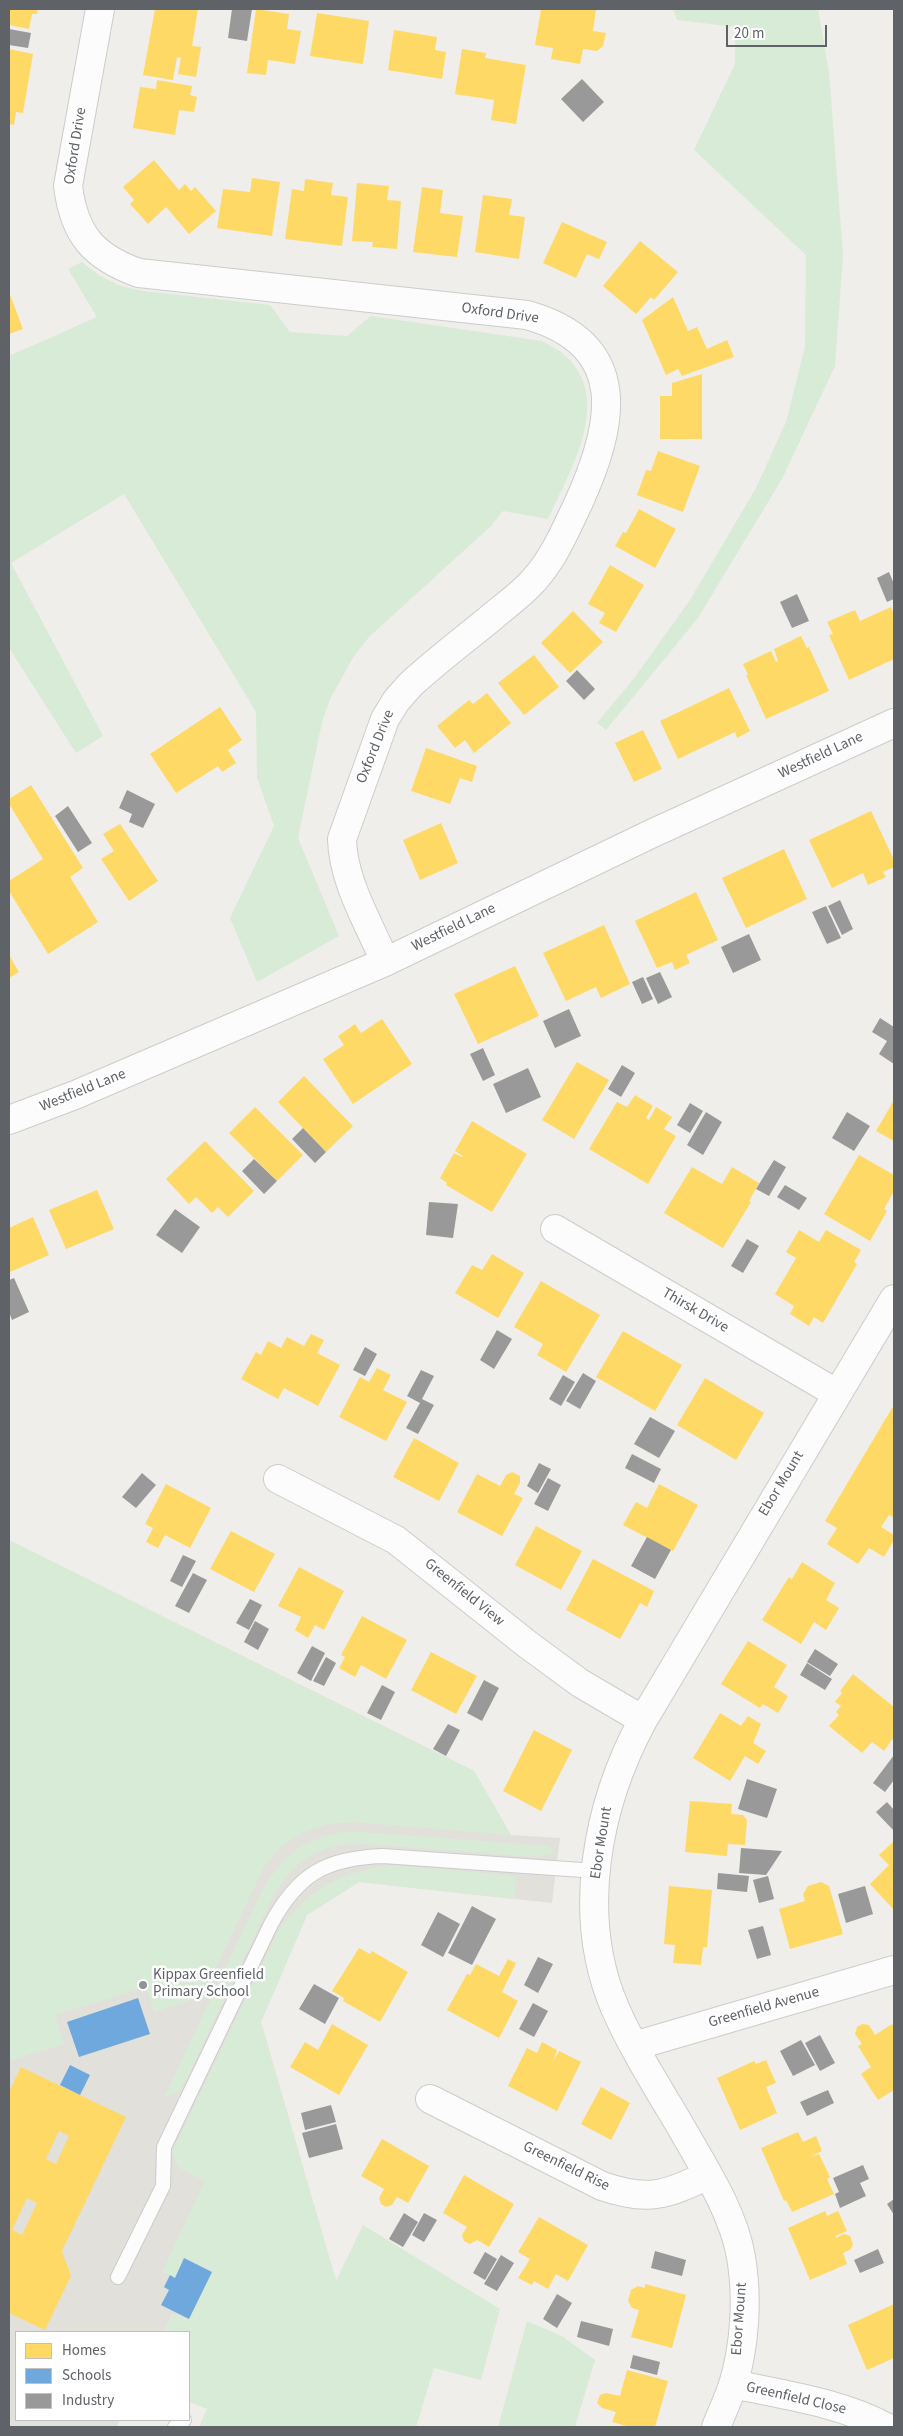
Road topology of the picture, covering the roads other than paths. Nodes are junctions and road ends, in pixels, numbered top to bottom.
1 (100, 9) edge
2 (894, 723) edge
3 (385, 962) junction
4 (9, 1120) edge
5 (555, 1229) dead end
6 (894, 1299) edge
7 (836, 1393) junction
8 (278, 1479) dead end
9 (643, 1720) junction
10 (596, 1871) junction
11 (894, 1970) edge
12 (634, 2046) junction
13 (430, 2099) dead end
14 (708, 2175) junction
15 (118, 2277) dead end
16 (733, 2384) junction
17 (716, 2427) edge
18 (886, 2427) edge

1 - 3 street, Oxford Drive
2 - 3 street, Westfield Lane
3 - 4 street, Westfield Lane
5 - 7 street, Thirsk Drive
6 - 7 street, Ebor Mount
7 - 9 street, Ebor Mount
8 - 9 street, Greenfield View
9 - 10 street, Ebor Mount
10 - 12 street, Ebor Mount
10 - 15 lane
11 - 12 street, Greenfield Avenue
12 - 14 street, Ebor Mount
13 - 14 street, Greenfield Rise
14 - 16 street, Ebor Mount
16 - 17 street, Ebor Mount
16 - 18 street, Greenfield Close

